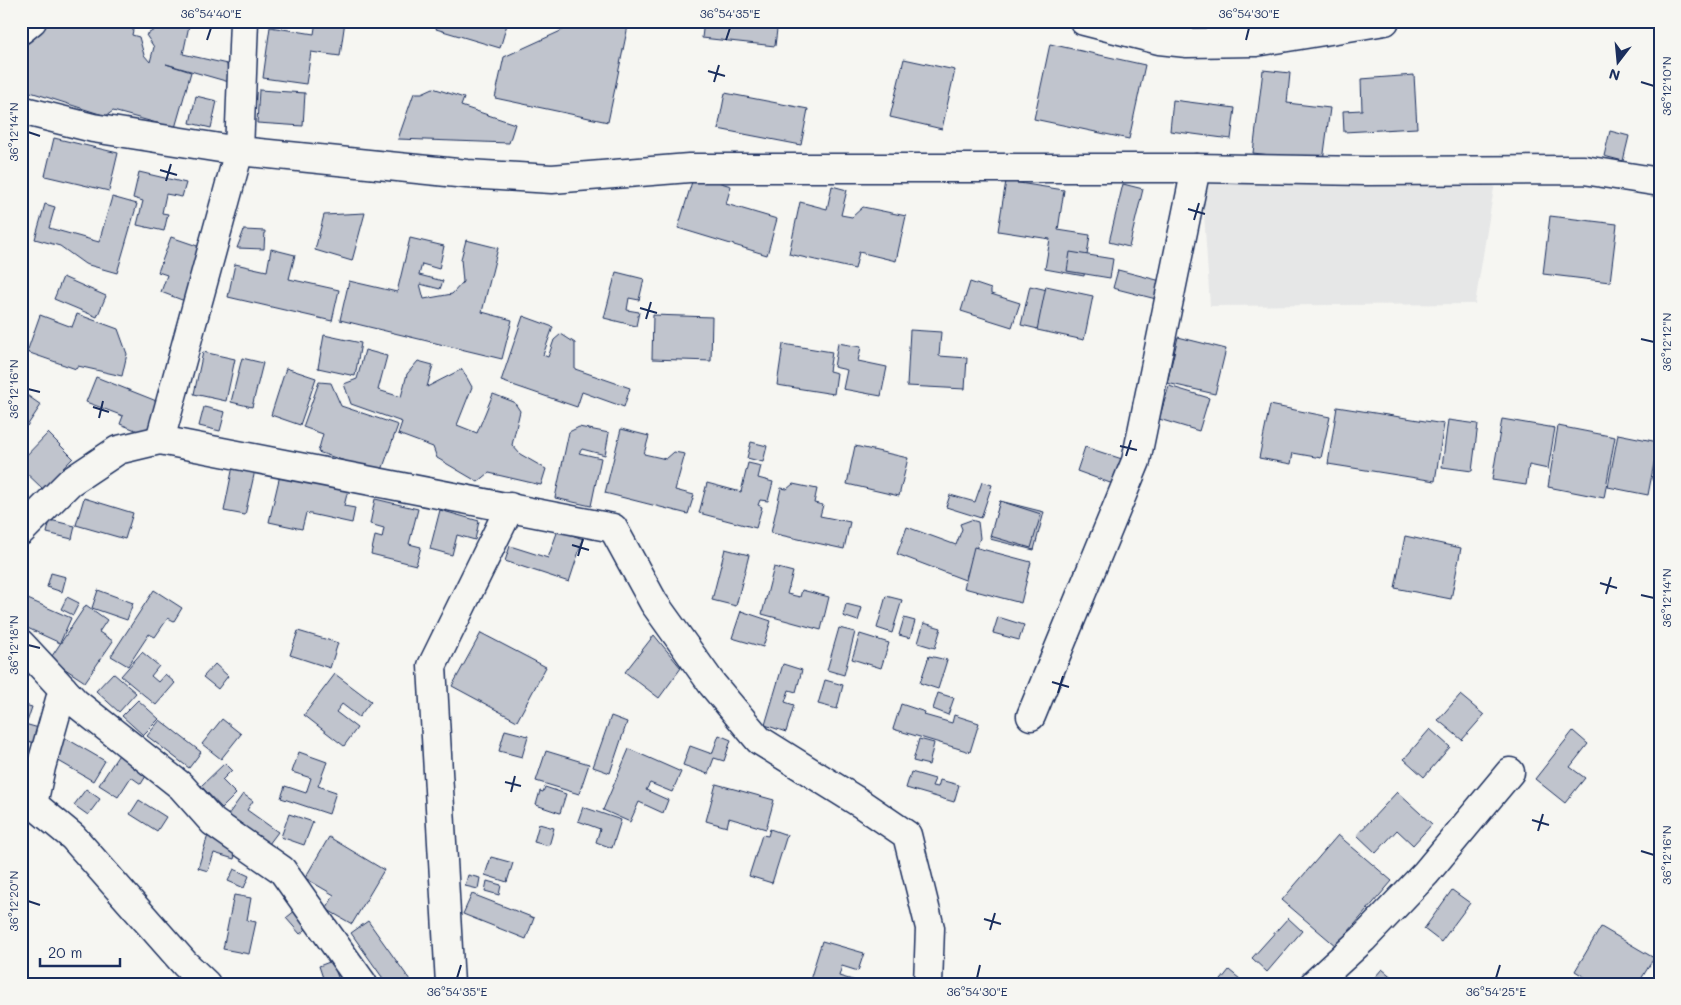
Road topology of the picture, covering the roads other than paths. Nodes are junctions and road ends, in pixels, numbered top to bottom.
1 (32, 21) edge
2 (244, 21) edge
3 (1084, 21) edge
4 (1385, 21) edge
5 (21, 30) edge
6 (21, 110) edge
7 (239, 151) junction
8 (1196, 168) junction
9 (1660, 182) edge
10 (160, 440) junction
11 (510, 507) junction
12 (21, 531) edge
13 (21, 644) edge
14 (63, 689) junction
15 (1031, 716) dead end
16 (1510, 772) dead end
17 (27, 799) edge
18 (206, 984) edge
19 (363, 984) edge
20 (450, 984) edge
21 (928, 984) edge
22 (1314, 984) edge

1 - 5 street
2 - 7 street
3 - 4 street
6 - 7 street
7 - 8 street
7 - 10 street
8 - 9 street
8 - 15 street
10 - 11 street
10 - 12 street
11 - 20 street
11 - 21 street
13 - 14 street
14 - 17 street
14 - 19 street
16 - 22 street
17 - 18 street

